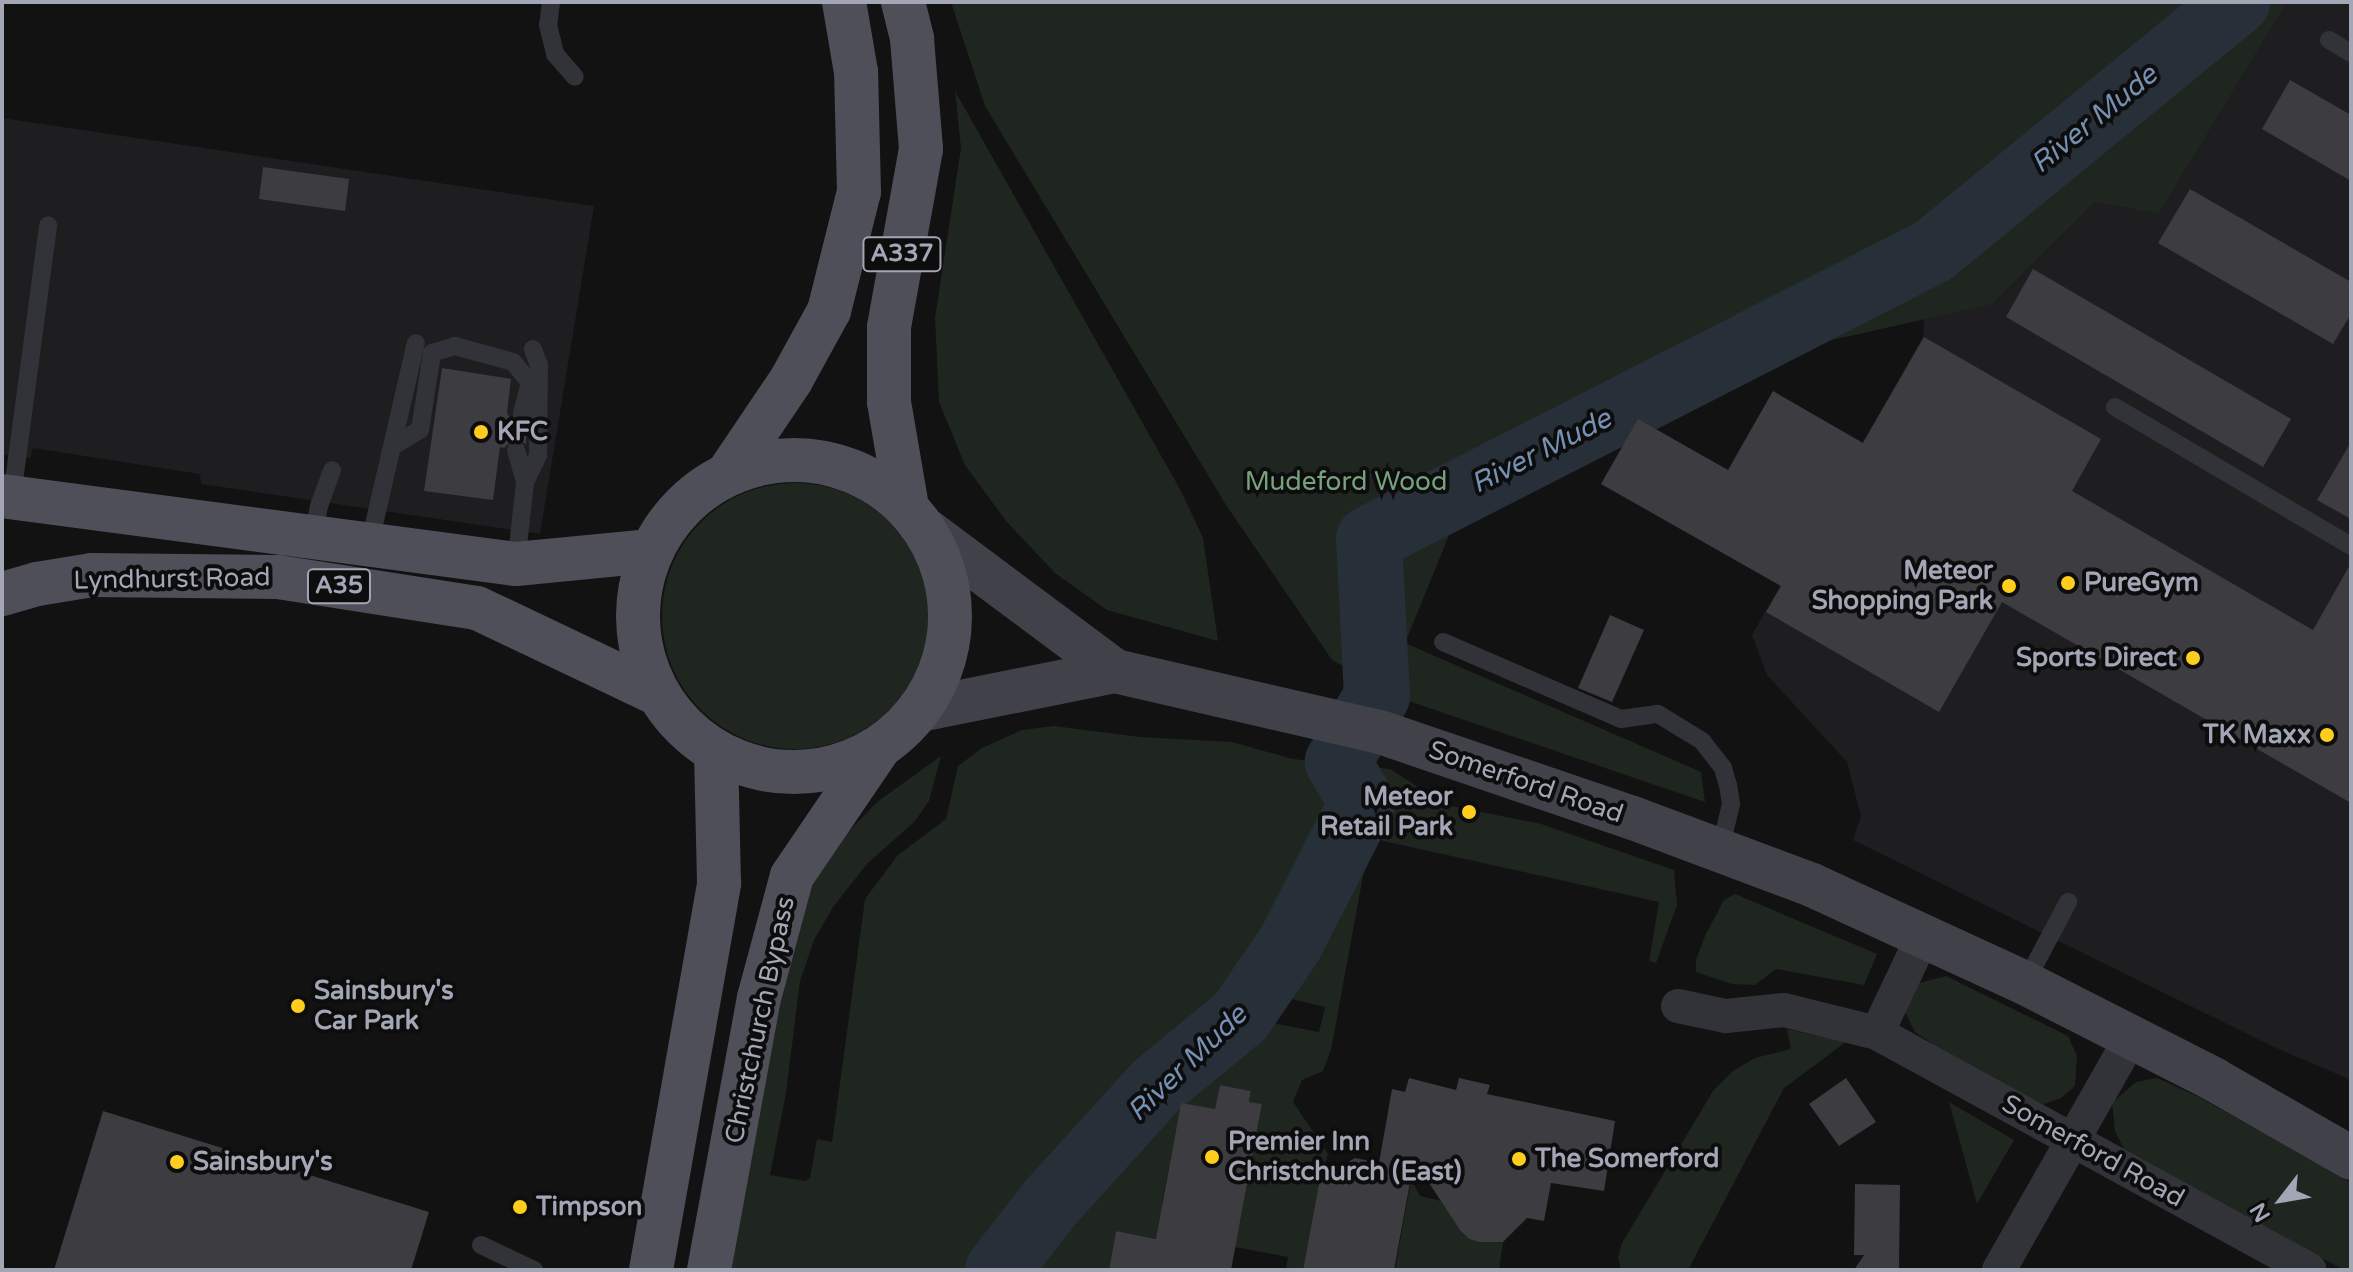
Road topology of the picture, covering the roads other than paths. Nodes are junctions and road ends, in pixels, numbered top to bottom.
1 (551, 2) edge
2 (844, 2) edge
3 (903, 2) edge
4 (2329, 40) dead end
5 (2351, 53) edge
6 (575, 77) dead end
7 (48, 225) dead end
8 (416, 343) dead end
9 (533, 349) dead end
10 (2115, 407) dead end
11 (522, 415) dead end
12 (393, 446) junction
13 (516, 450) dead end
14 (332, 470) dead end
15 (729, 472) junction
16 (525, 482) junction
17 (7, 496) edge
18 (916, 518) junction
19 (312, 540) junction
20 (369, 546) junction
21 (2351, 546) edge
22 (651, 551) junction
23 (516, 564) junction
24 (2, 594) edge
25 (1443, 642) dead end
26 (1115, 671) junction
27 (658, 694) junction
28 (920, 710) junction
29 (879, 748) junction
30 (716, 752) junction
31 (1719, 853) junction
32 (2068, 902) dead end
33 (1923, 936) junction
34 (2025, 983) junction
35 (1678, 1006) dead end
36 (1877, 1033) junction
37 (2131, 1038) junction
38 (2073, 1140) junction
39 (2351, 1158) edge
40 (481, 1245) dead end
41 (534, 1270) edge
42 (651, 1270) edge
43 (709, 1270) edge
44 (1999, 1270) edge
45 (2309, 1270) edge

1 - 6 lane
2 - 15 main road, A337
3 - 18 main road, A337
4 - 5 lane
7 - 17 lane
8 - 12 lane
9 - 16 lane
10 - 21 lane
11 - 12 lane
12 - 20 lane
13 - 16 lane
14 - 19 lane
15 - 18 main road
15 - 22 main road
16 - 23 lane
17 - 19 main road, Lyndhurst Road / A35
18 - 26 main road, Somerford Road
18 - 28 main road
19 - 20 main road, Lyndhurst Road / A35
20 - 23 main road, Lyndhurst Road / A35
22 - 23 main road, Lyndhurst Road / A35
22 - 27 main road
24 - 27 main road, Lyndhurst Road / A35
25 - 31 lane
26 - 28 main road, Somerford Road
26 - 31 main road, Somerford Road
27 - 30 main road
28 - 29 main road
29 - 30 main road
29 - 43 main road, Christchurch Bypass
30 - 42 main road
31 - 33 main road, Somerford Road
32 - 34 lane
33 - 34 main road, Somerford Road
33 - 36 street
34 - 37 main road, Somerford Road
35 - 36 street, Somerford Road
36 - 38 street, Somerford Road
37 - 38 street
37 - 39 main road, Somerford Road
38 - 44 street
38 - 45 street, Somerford Road
40 - 41 lane

